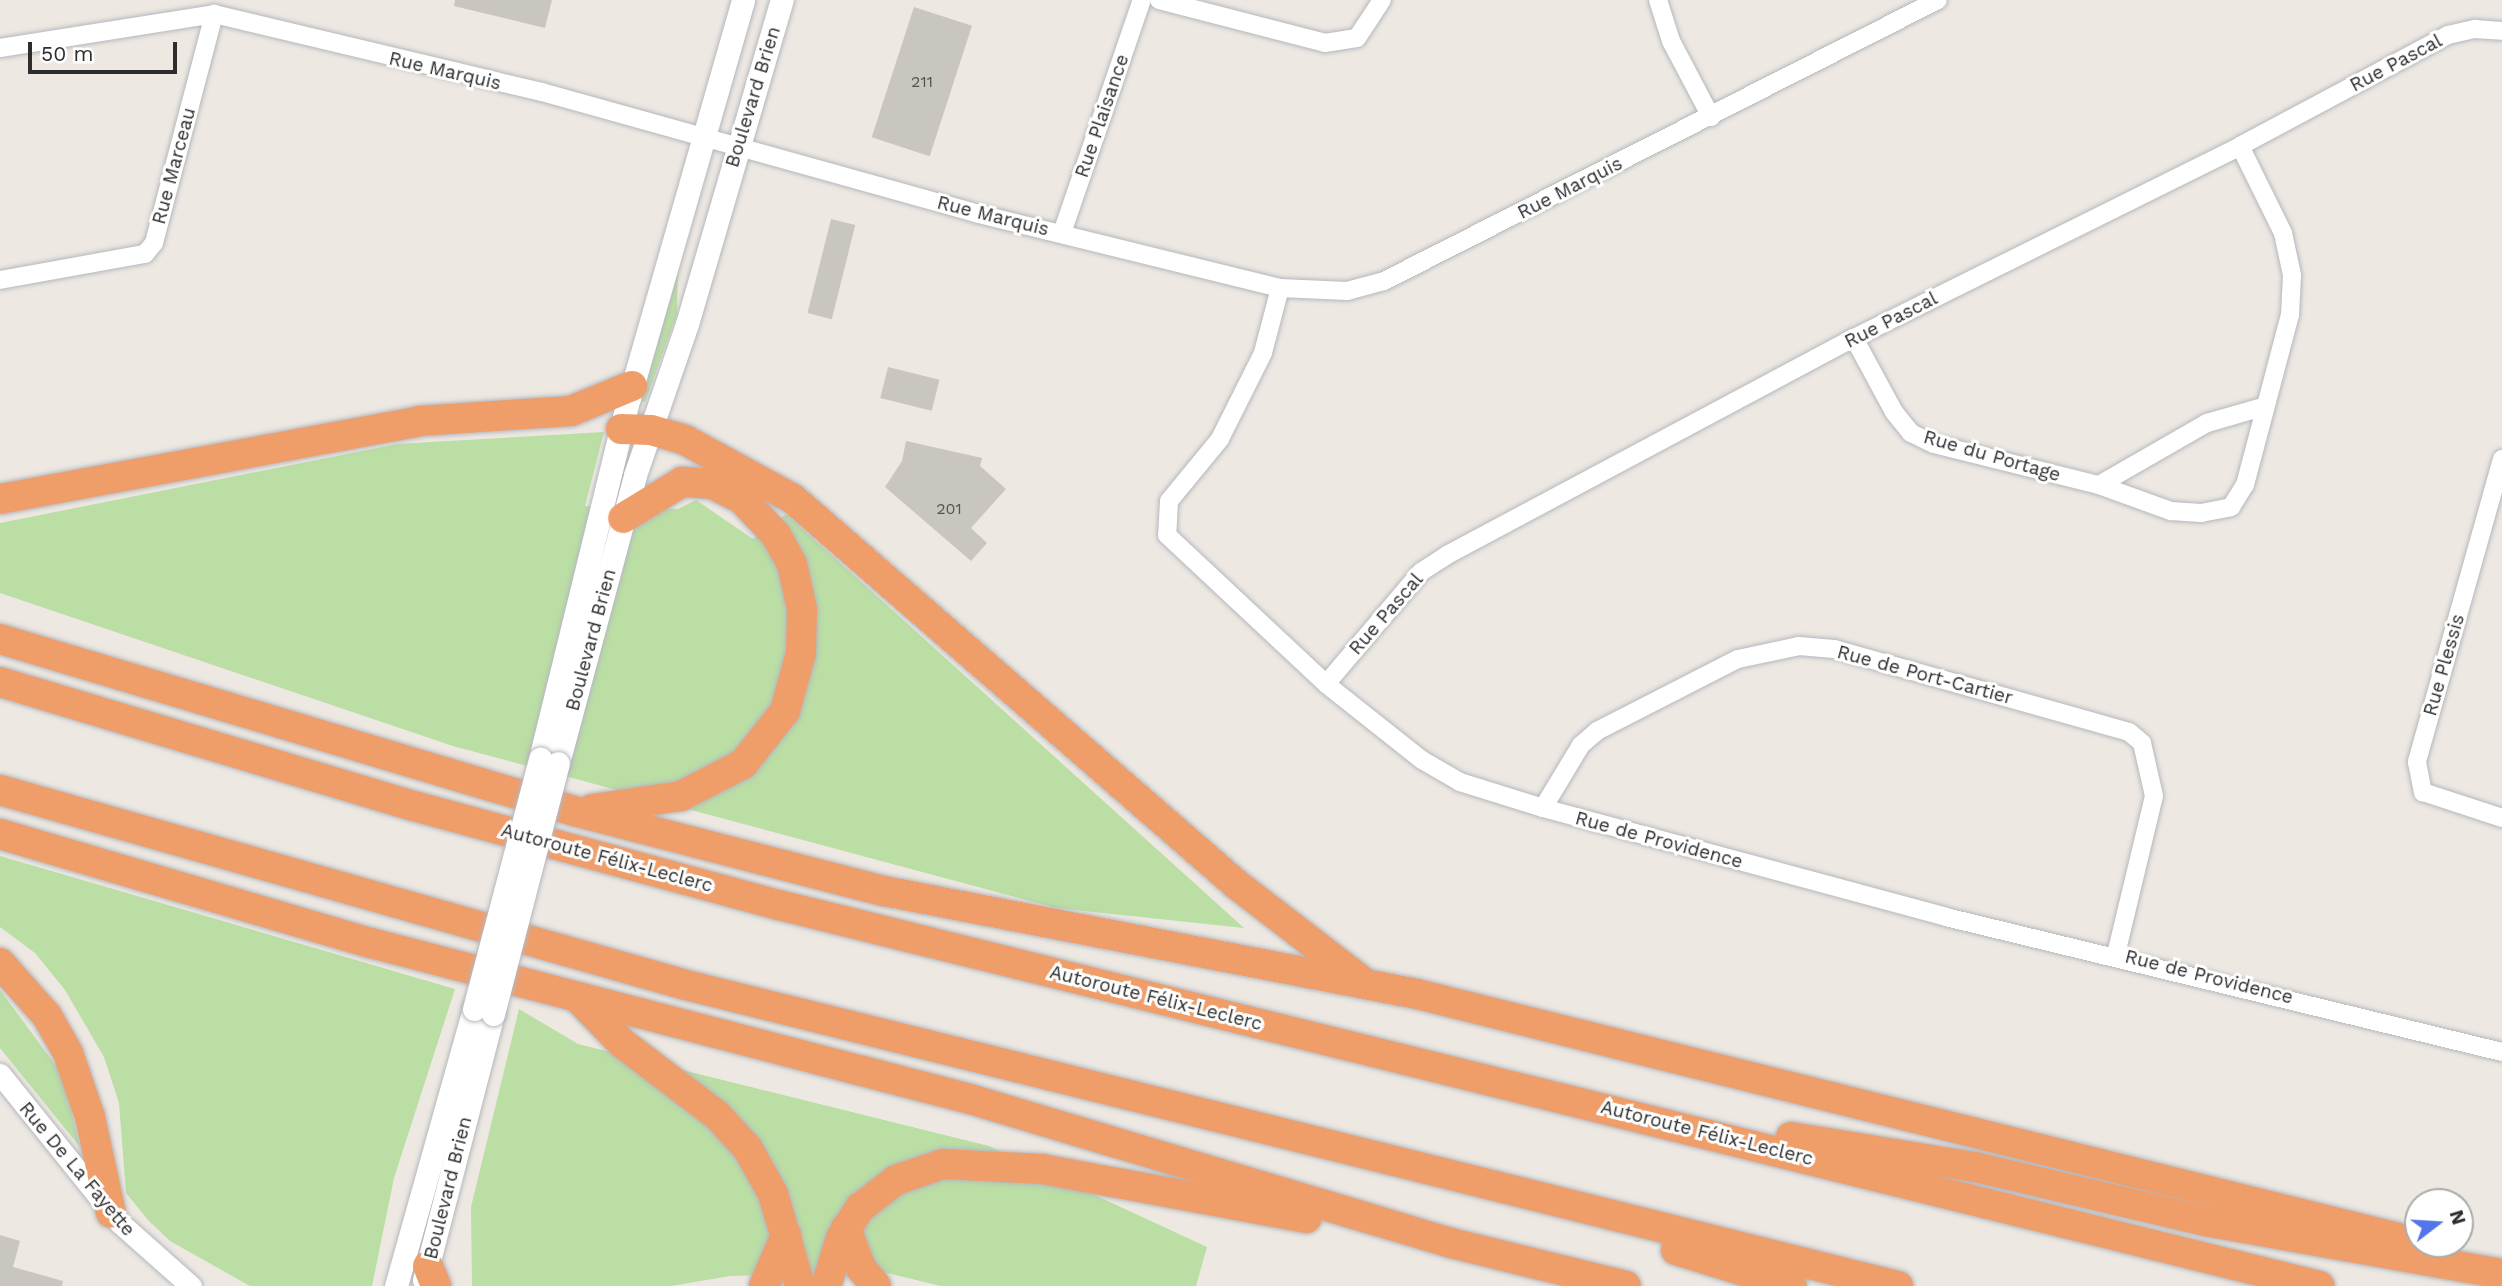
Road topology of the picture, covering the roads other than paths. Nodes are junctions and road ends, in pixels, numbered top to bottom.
1 (743, 0) edge
2 (782, 0) edge
3 (1142, 0) edge
4 (1159, 0) edge
5 (1382, 0) edge
6 (1658, 0) edge
7 (1938, 0) edge
8 (214, 14) junction
9 (2502, 31) edge
10 (0, 48) edge
11 (1711, 117) junction
12 (702, 137) junction
13 (2240, 146) junction
14 (736, 148) junction
15 (1062, 233) junction
16 (0, 280) edge
17 (1280, 288) junction
18 (1854, 338) junction
19 (632, 386) junction
20 (2266, 406) junction
21 (636, 429) junction
22 (2502, 459) edge
23 (2099, 485) junction
24 (0, 499) edge
25 (623, 517) junction
26 (0, 639) edge
27 (0, 682) edge
28 (1326, 684) junction
29 (549, 761) junction
30 (0, 790) edge
31 (1543, 808) junction
32 (574, 811) junction
33 (2502, 818) edge
34 (0, 834) edge
35 (2116, 954) junction
36 (0, 963) edge
37 (1364, 983) junction
38 (581, 1001) junction
39 (484, 1011) junction
40 (2502, 1052) edge
41 (0, 1074) edge
42 (1579, 1101) junction
43 (1348, 1149) junction
44 (111, 1213) junction
45 (846, 1228) junction
46 (786, 1235) junction
47 (2404, 1240) edge
48 (1451, 1243) junction
49 (2474, 1257) edge
50 (2502, 1264) edge
51 (2502, 1274) edge
52 (429, 1279) edge
53 (191, 1286) edge
54 (396, 1286) edge
55 (764, 1286) edge
56 (800, 1286) edge
57 (826, 1286) edge
58 (876, 1286) edge
59 (1626, 1286) edge
60 (1792, 1286) edge
61 (1898, 1286) edge
62 (2320, 1286) edge

1 - 12 main road, Boulevard Brien
2 - 14 main road, Boulevard Brien
3 - 15 street, Rue Plaisance
4 - 5 street
6 - 11 street
7 - 11 street, Rue Marquis
8 - 10 street, Rue Marquis
8 - 12 street, Rue Marquis
8 - 16 street, Rue Marceau
9 - 13 street, Rue Pascal
11 - 17 street, Rue Marquis
12 - 14 street, Rue Marquis
12 - 19 main road, Boulevard Brien
13 - 18 street, Rue Pascal
13 - 20 street, Rue du Portage
14 - 15 street, Rue Marquis
14 - 21 main road, Boulevard Brien
15 - 17 street, Rue Marquis
17 - 28 street, Rue de Providence
18 - 23 street, Rue du Portage
18 - 28 street, Rue Pascal
19 - 21 main road, Boulevard Brien
19 - 24 highway
20 - 23 street
20 - 23 street, Rue du Portage
21 - 25 main road, Boulevard Brien
21 - 29 main road, Boulevard Brien
21 - 37 highway
22 - 33 street, Rue Plessis
25 - 29 main road, Boulevard Brien
25 - 32 highway
26 - 32 highway
27 - 42 highway, Autoroute Félix-Leclerc
28 - 31 street, Rue de Providence
29 - 39 main road, Boulevard Brien, bridge
30 - 43 highway
31 - 35 street, Rue de Providence
31 - 35 street, Rue de Port-Cartier
32 - 37 highway
34 - 38 highway
35 - 40 street, Rue de Providence
36 - 44 highway
37 - 47 highway
38 - 46 highway
38 - 48 highway
39 - 52 main road, Boulevard Brien
39 - 54 main road, Boulevard Brien
41 - 44 street, Rue De La Fayette
42 - 51 highway
42 - 62 highway, Autoroute Félix-Leclerc
43 - 60 highway
43 - 61 highway
44 - 53 street, Rue De La Fayette
45 - 48 highway
45 - 57 highway
45 - 58 highway
46 - 55 highway
46 - 56 highway
48 - 59 highway
49 - 50 highway

